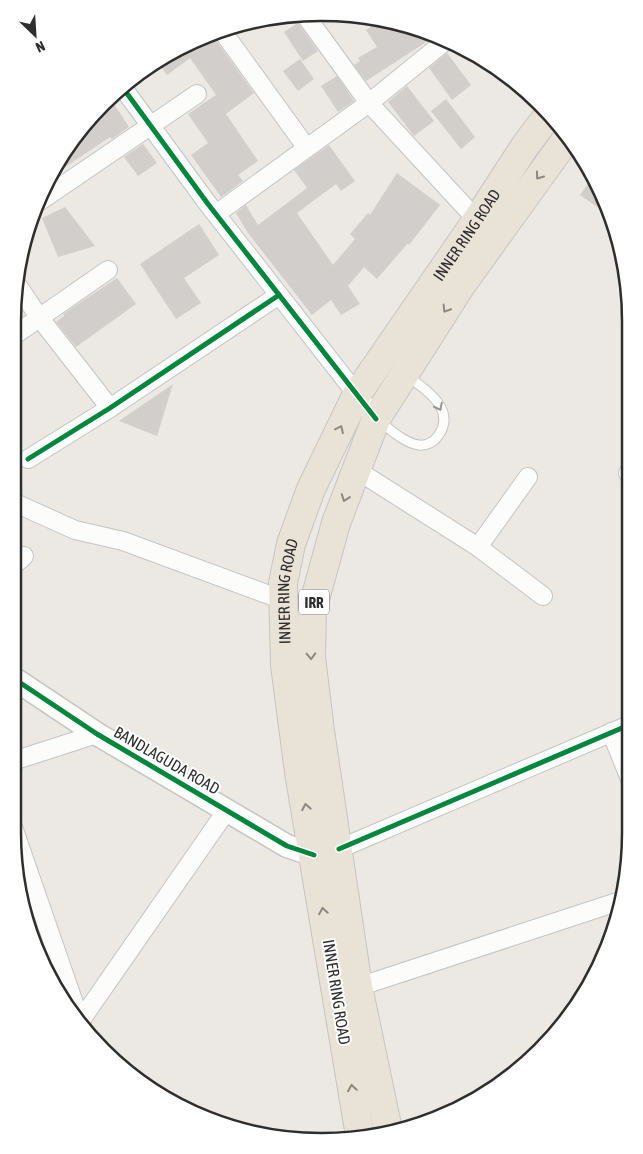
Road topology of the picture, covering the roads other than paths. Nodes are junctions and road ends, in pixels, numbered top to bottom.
1 (310, 22) edge
2 (226, 37) edge
3 (440, 46) edge
4 (127, 93) edge
5 (196, 94) dead end
6 (369, 103) junction
7 (544, 121) edge
8 (150, 125) junction
9 (563, 144) edge
10 (306, 146) junction
11 (50, 194) edge
12 (216, 214) junction
13 (477, 220) junction
14 (108, 270) dead end
15 (23, 293) edge
16 (279, 295) junction
17 (39, 317) junction
18 (21, 330) edge
19 (404, 375) junction
20 (357, 394) junction
21 (110, 408) junction
22 (376, 419) junction
23 (28, 459) dead end
24 (355, 470) junction
25 (528, 477) dead end
26 (21, 506) edge
27 (478, 547) junction
28 (543, 596) dead end
29 (283, 600) junction
30 (21, 683) edge
31 (622, 728) edge
32 (611, 732) junction
33 (97, 734) junction
34 (21, 758) edge
35 (622, 759) edge
36 (228, 810) junction
37 (327, 852) junction
38 (22, 857) edge
39 (613, 903) edge
40 (358, 987) junction
41 (72, 1000) edge
42 (85, 1018) edge
43 (387, 1126) edge
44 (359, 1130) edge

1 - 6 street
2 - 10 street
3 - 6 street
4 - 8 street
5 - 8 street
6 - 10 street
6 - 13 street
7 - 13 highway, INNER RING ROAD / IRR
8 - 11 street
8 - 12 street
9 -> 19 highway, INNER RING ROAD / IRR
10 - 12 street
12 - 16 street
13 - 20 highway, INNER RING ROAD / IRR
14 - 17 street
15 - 17 street
16 - 20 street
16 - 21 street
17 - 18 street
17 - 21 street
19 - 22 highway, INNER RING ROAD / IRR
19 -> 22 lane
20 - 22 street
29 -> 20 highway, INNER RING ROAD / IRR
21 - 23 street
22 - 24 highway, INNER RING ROAD / IRR
24 - 27 street
24 -> 37 highway, INNER RING ROAD / IRR
25 - 27 street
26 - 29 street
27 - 28 street
37 -> 29 highway, INNER RING ROAD / IRR
30 - 33 street, BANDLAGUDA ROAD
31 - 32 street
32 - 35 street
32 - 37 street
33 - 34 street
33 - 36 street, BANDLAGUDA ROAD
36 - 37 street, BANDLAGUDA ROAD
36 - 42 street
37 - 40 highway, INNER RING ROAD / IRR
44 -> 37 highway, INNER RING ROAD / IRR
38 - 41 street
39 - 40 street
40 - 43 highway, INNER RING ROAD / IRR

